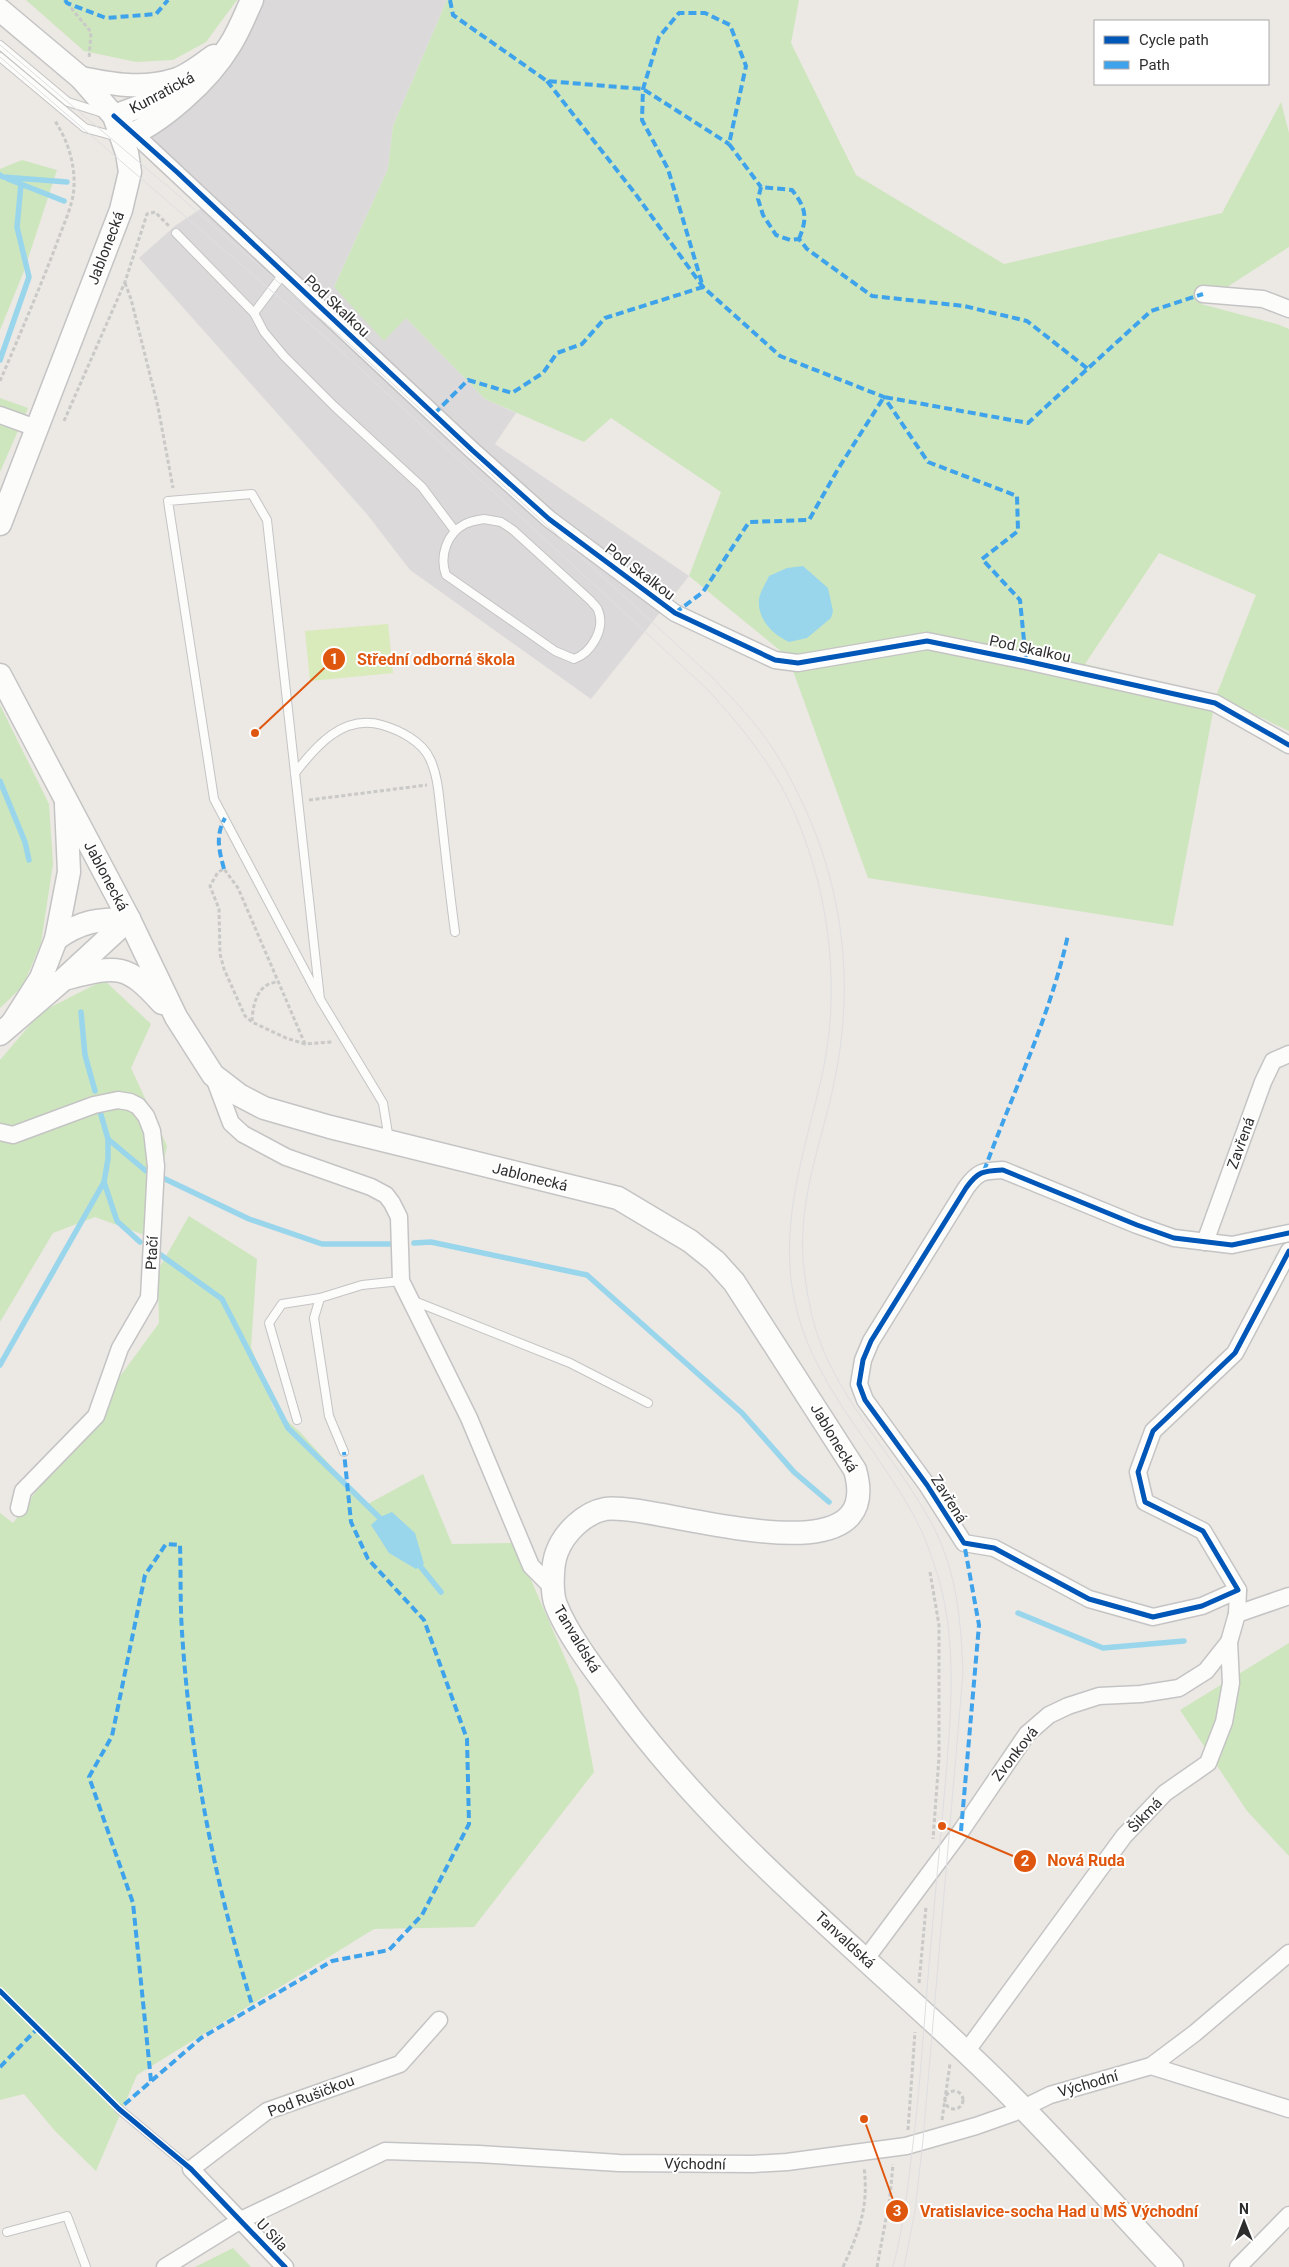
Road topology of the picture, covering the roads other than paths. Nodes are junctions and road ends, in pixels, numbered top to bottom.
1 (252, 0) edge
2 (0, 10) edge
3 (0, 45) edge
4 (230, 46) junction
5 (0, 57) edge
6 (81, 78) junction
7 (114, 116) junction
8 (129, 136) junction
9 (176, 233) road end
10 (284, 273) junction
11 (1204, 294) dead end
12 (1289, 310) edge
13 (254, 313) junction
14 (0, 415) edge
15 (36, 428) junction
16 (0, 524) edge
17 (455, 531) junction
18 (0, 676) edge
19 (1289, 745) edge
20 (295, 773) junction
21 (66, 798) junction
22 (129, 918) junction
23 (455, 932) dead end
24 (56, 939) junction
25 (64, 979) junction
26 (320, 999) junction
27 (176, 1018) junction
28 (7, 1028) edge
29 (1289, 1054) edge
30 (213, 1075) junction
31 (0, 1132) edge
32 (390, 1142) junction
33 (1289, 1233) edge
34 (1205, 1242) junction
35 (1289, 1251) edge
36 (400, 1281) junction
37 (320, 1298) junction
38 (410, 1299) junction
39 (648, 1403) dead end
40 (298, 1420) dead end
41 (344, 1452) dead end
42 (19, 1508) dead end
43 (553, 1588) junction
44 (1238, 1590) junction
45 (1289, 1596) edge
46 (1237, 1614) junction
47 (1229, 1642) junction
48 (1289, 1953) edge
49 (865, 1960) junction
50 (439, 2020) dead end
51 (958, 2056) junction
52 (1151, 2066) junction
53 (1023, 2107) junction
54 (119, 2109) dead end
55 (1289, 2109) edge
56 (191, 2169) junction
57 (1289, 2214) edge
58 (240, 2220) junction
59 (7, 2232) dead end
60 (86, 2267) edge
61 (165, 2267) edge
62 (285, 2267) edge
63 (1172, 2267) edge
64 (1238, 2267) edge

1 - 4 main road, Kunratická
2 - 6 main road, Jablonecká
3 - 7 lane
4 - 6 main road, Kunratická
4 - 7 main road, Kunratická
4 - 8 main road, Kunratická
5 - 8 lane
6 - 7 main road, Jablonecká
7 - 8 main road, Jablonecká
8 - 10 street, Pod Skalkou
8 - 15 main road, Jablonecká
9 - 13 lane
10 - 13 lane
10 - 19 street, Pod Skalkou
11 - 12 street
13 - 17 lane
14 - 15 street
15 - 16 main road, Jablonecká
17 - 17 lane
18 - 21 main road, Jablonecká
20 - 23 lane
20 - 26 lane
20 - 26 lane
21 - 22 main road, Jablonecká
21 - 24 main road
22 - 24 main road
22 - 25 main road
22 - 27 main road, Jablonecká
24 - 28 main road
25 - 27 main road
25 - 28 main road
26 - 32 lane
27 - 30 main road, Jablonecká
29 - 34 street, Zavřená
30 - 32 main road, Jablonecká
30 - 36 street, Jablonecká
31 - 42 street, Ptačí
32 - 43 main road, Jablonecká
33 - 34 street, Zavřená
34 - 44 street, Zavřená
35 - 44 street
36 - 37 lane
36 - 38 street, Jablonecká
37 - 40 lane
37 - 41 lane
38 - 39 lane
38 - 43 street, Jablonecká
43 - 49 main road, Tanvaldská
44 - 46 street, Zvonková
45 - 46 street
46 - 47 street, Zvonková
47 - 49 street, Zvonková
47 - 51 street, Šikmá
48 - 52 street, Východní
49 - 51 main road, Tanvaldská
50 - 56 street, Pod Rušičkou
51 - 53 main road, Tanvaldská
52 - 53 street, Východní
52 - 55 street
53 - 58 street, Východní
53 - 63 main road, Tanvaldská
54 - 56 lane
56 - 58 street
57 - 64 street
58 - 61 street, Východní
58 - 62 street, U Sila
59 - 60 lane

